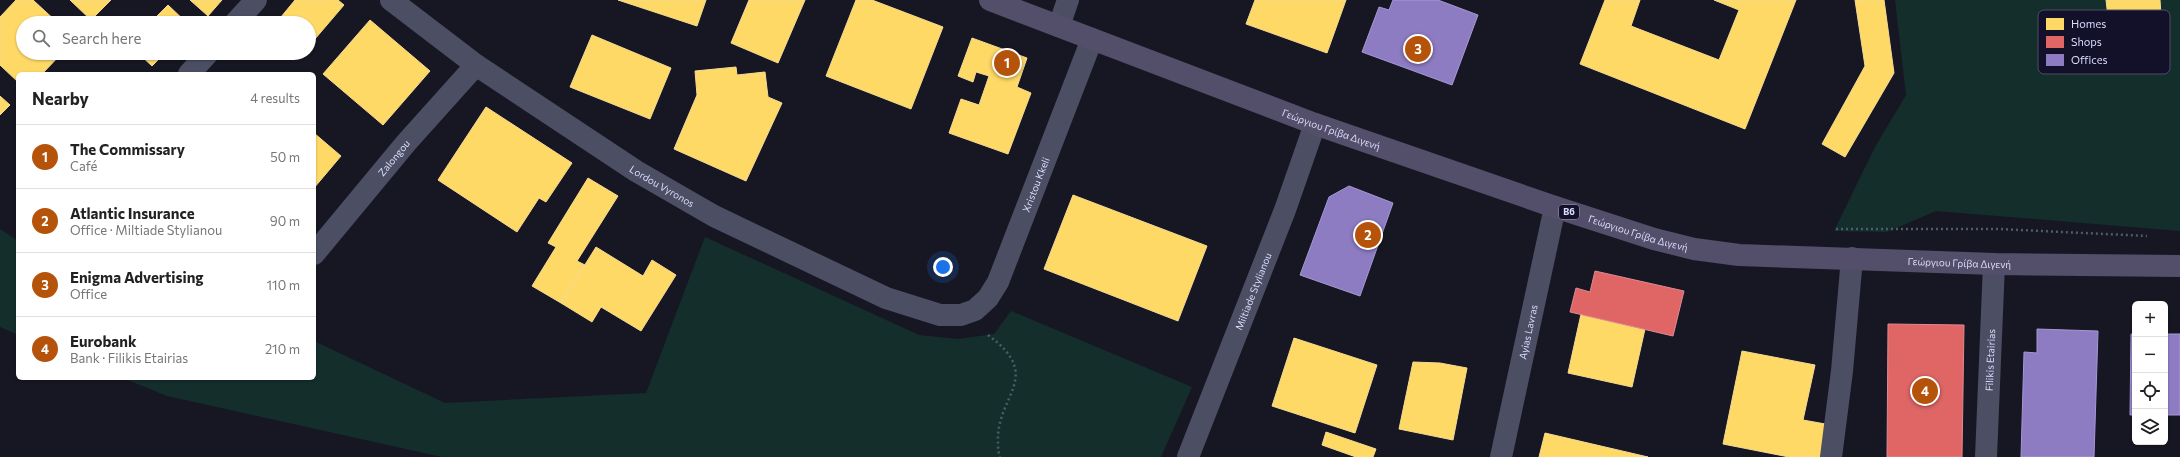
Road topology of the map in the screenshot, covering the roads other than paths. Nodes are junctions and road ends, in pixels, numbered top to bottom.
1 (256, 0) edge
2 (392, 0) edge
3 (990, 0) edge
4 (1068, 0) edge
5 (241, 16) edge
6 (1059, 26) junction
7 (1092, 39) junction
8 (202, 60) edge
9 (476, 65) junction
10 (191, 72) edge
11 (1315, 124) junction
12 (1555, 207) junction
13 (316, 252) edge
14 (1852, 258) junction
15 (1994, 264) junction
16 (2180, 266) edge
17 (961, 315) joint
18 (1188, 457) edge
19 (1501, 457) edge
20 (1831, 457) edge
21 (1986, 457) edge

1 - 5 street
2 - 9 street, Lordou Vyronos
3 - 6 main road, Γεώργιου Γρίβα Διγενή / B6
4 - 6 street
6 - 7 main road, Γεώργιου Γρίβα Διγενή / B6
7 - 11 main road, Γεώργιου Γρίβα Διγενή / B6
7 - 17 street, Xristou Kkeli
8 - 10 street
9 - 13 street, Zalongou
9 - 17 street, Lordou Vyronos
11 - 12 main road, Γεώργιου Γρίβα Διγενή / B6
11 - 18 street, Miltiade Stylianou
12 - 14 main road, Γεώργιου Γρίβα Διγενή / B6
12 - 19 street, Ayias Lavras
14 - 15 main road, Γεώργιου Γρίβα Διγενή / B6
14 - 20 street
15 - 16 main road, Γεώργιου Γρίβα Διγενή / B6
15 - 21 street, Filikis Etairias

